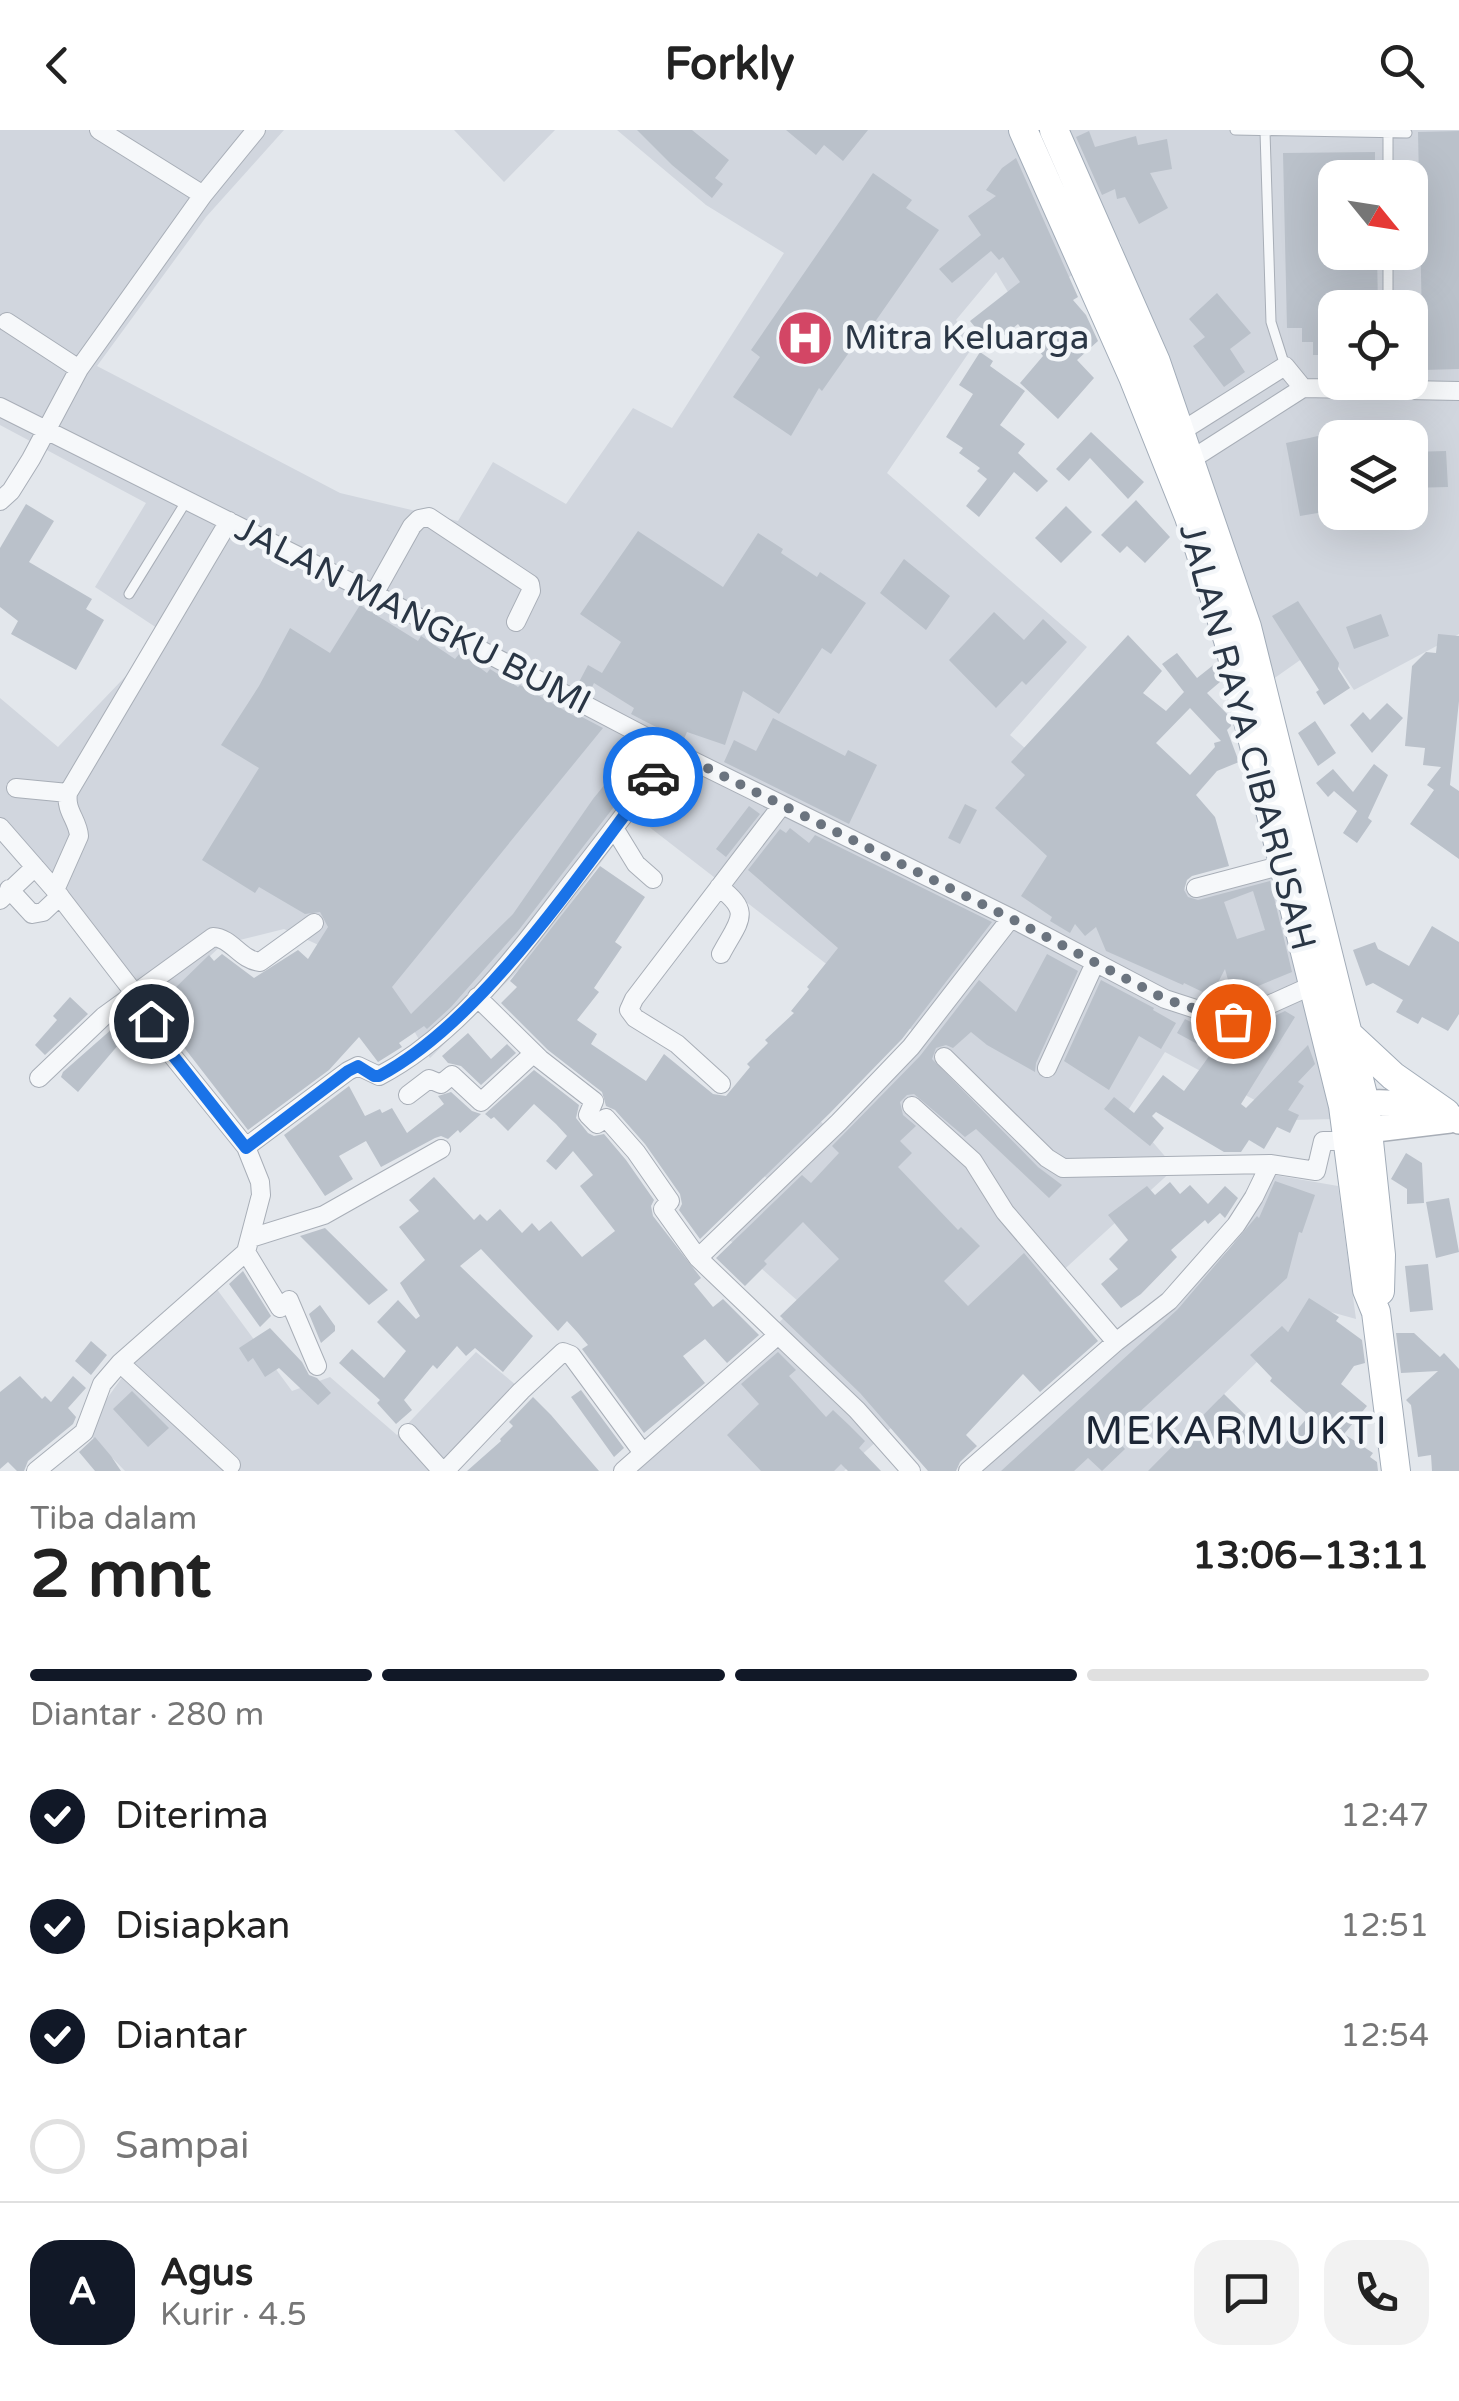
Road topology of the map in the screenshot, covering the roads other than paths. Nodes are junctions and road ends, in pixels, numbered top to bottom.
1 (256, 130) edge
2 (1023, 130) edge
3 (1054, 130) edge
4 (1235, 130) edge
5 (105, 131) edge
6 (1265, 132) junction
7 (1388, 133) junction
8 (1407, 133) dead end
9 (1388, 160) edge
10 (203, 195) junction
11 (1113, 297) junction
12 (7, 322) dead end
13 (1285, 366) junction
14 (78, 368) junction
15 (1303, 388) junction
16 (1318, 388) edge
17 (1428, 389) edge
18 (1459, 391) edge
19 (0, 407) edge
20 (45, 428) junction
21 (1182, 431) junction
22 (1192, 459) junction
23 (187, 500) junction
24 (0, 501) edge
25 (229, 522) junction
26 (129, 594) dead end
27 (374, 594) junction
28 (516, 622) dead end
29 (673, 751) junction
30 (16, 788) dead end
31 (68, 793) junction
32 (782, 806) junction
33 (0, 828) edge
34 (614, 828) junction
35 (1283, 865) junction
36 (35, 867) junction
37 (654, 879) dead end
38 (719, 887) junction
39 (1196, 888) dead end
40 (58, 893) junction
41 (5, 895) edge
42 (1010, 918) junction
43 (314, 923) dead end
44 (721, 954) dead end
45 (1095, 963) junction
46 (1313, 984) junction
47 (135, 994) junction
48 (478, 998) junction
49 (1349, 1035) junction
50 (534, 1053) junction
51 (944, 1057) dead end
52 (1046, 1068) dead end
53 (39, 1078) dead end
54 (721, 1084) dead end
55 (408, 1094) dead end
56 (912, 1106) dead end
57 (1453, 1118) edge
58 (1354, 1122) junction
59 (246, 1148) junction
60 (441, 1149) dead end
61 (1270, 1164) junction
62 (248, 1245) junction
63 (698, 1258) junction
64 (778, 1335) junction
65 (1116, 1342) junction
66 (120, 1362) junction
67 (317, 1366) dead end
68 (408, 1432) dead end
69 (643, 1453) junction
70 (231, 1465) dead end
71 (36, 1471) edge
72 (444, 1471) edge
73 (622, 1471) edge
74 (912, 1471) edge
75 (968, 1471) edge
76 (1396, 1471) edge

1 - 10 street
2 - 11 main road, JALAN RAYA CIBARUSAH
3 - 11 main road, JALAN RAYA CIBARUSAH
4 - 6 lane
5 - 10 street
6 - 7 lane
6 - 13 lane
7 - 8 lane
7 - 9 lane
10 - 14 street
11 - 21 main road, JALAN RAYA CIBARUSAH
11 - 35 main road, JALAN RAYA CIBARUSAH
12 - 14 street
13 - 15 street
13 - 21 street
14 - 20 street
15 - 16 street
15 - 22 street
17 - 18 street
19 - 20 street, JALAN MANGKU BUMI
20 - 23 street, JALAN MANGKU BUMI
20 - 24 street
21 - 22 main road, JALAN RAYA CIBARUSAH
22 - 49 main road, JALAN RAYA CIBARUSAH
23 - 25 street, JALAN MANGKU BUMI
23 - 26 lane
25 - 27 street, JALAN MANGKU BUMI
25 - 31 street
27 - 28 street
27 - 29 street, JALAN MANGKU BUMI
29 - 32 street, JALAN MANGKU BUMI
29 - 34 street
30 - 31 street
31 - 40 street
32 - 38 street
32 - 42 street, JALAN MANGKU BUMI
33 - 36 street
34 - 37 street
34 - 48 street
35 - 39 street
35 - 46 main road, JALAN RAYA CIBARUSAH
36 - 40 street
36 - 41 street
38 - 44 street
38 - 54 street
40 - 41 street
40 - 47 street
42 - 45 street, JALAN MANGKU BUMI
42 - 63 street
43 - 47 street
45 - 46 street, JALAN MANGKU BUMI
45 - 52 street
46 - 58 main road, JALAN RAYA CIBARUSAH
47 - 53 street
47 - 59 street
48 - 50 street
48 - 59 street
49 - 57 main road
49 - 58 main road, JALAN RAYA CIBARUSAH
50 - 55 street
50 - 63 street
51 - 61 street
56 - 65 street
57 - 58 main road
58 - 61 street
58 - 76 main road
59 - 62 street
60 - 62 street
61 - 65 street
62 - 66 street
62 - 67 street
63 - 64 street
64 - 69 street
64 - 74 street
65 - 75 street
66 - 70 street
66 - 71 street
68 - 72 street
69 - 72 street
69 - 73 street

